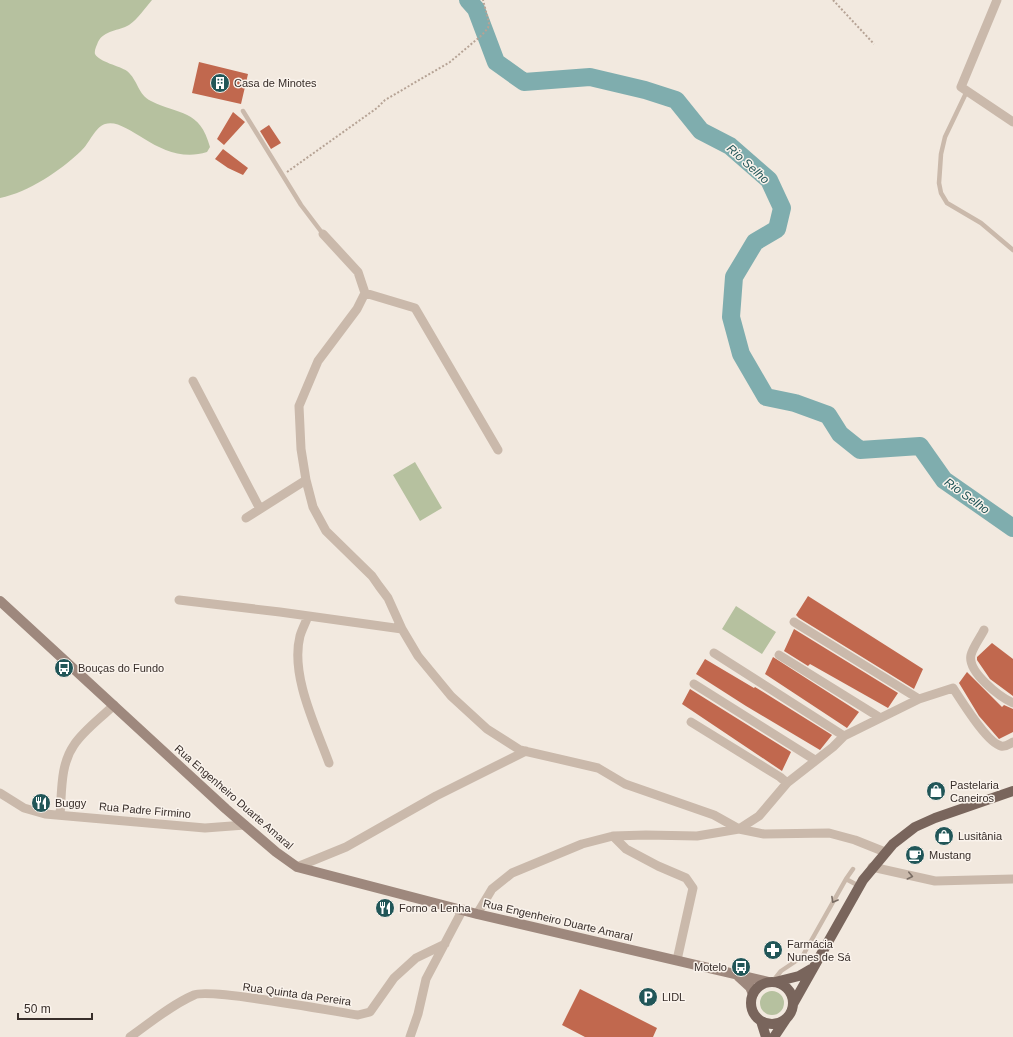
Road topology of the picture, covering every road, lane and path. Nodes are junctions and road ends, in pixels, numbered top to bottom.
1 (483, 0) edge
2 (833, 0) edge
3 (997, 0) edge
4 (874, 44) dead end
5 (967, 91) junction
6 (243, 111) dead end
7 (1013, 122) edge
8 (283, 175) junction
9 (323, 234) joint
10 (1013, 250) edge
11 (365, 293) junction
12 (193, 381) dead end
13 (498, 450) dead end
14 (306, 480) junction
15 (260, 509) junction
16 (246, 518) dead end
17 (180, 600) dead end
18 (0, 601) edge
19 (308, 616) junction
20 (794, 622) dead end
21 (402, 629) junction
22 (984, 630) dead end
23 (714, 653) dead end
24 (779, 655) dead end
25 (694, 684) dead end
26 (919, 699) junction
27 (1013, 702) edge
28 (114, 705) junction
29 (879, 717) junction
30 (691, 722) dead end
31 (844, 736) junction
32 (1013, 742) edge
33 (526, 751) junction
34 (815, 760) junction
35 (329, 763) dead end
36 (787, 783) junction
37 (1013, 791) edge
38 (0, 793) edge
39 (60, 815) junction
40 (245, 825) junction
41 (739, 829) junction
42 (613, 836) junction
43 (886, 852) junction
44 (872, 866) junction
45 (297, 867) junction
46 (852, 869) dead end
47 (846, 879) junction
48 (1013, 879) edge
49 (859, 886) junction
50 (463, 910) junction
51 (477, 914) junction
52 (445, 944) junction
53 (677, 960) junction
54 (811, 969) junction
55 (735, 974) junction
56 (772, 982) junction
57 (753, 994) junction
58 (793, 1004) junction
59 (786, 1019) junction
60 (761, 1021) junction
61 (130, 1037) edge
62 (410, 1037) edge
63 (766, 1037) edge
64 (774, 1037) edge

1 - 8 path
2 - 4 path
3 - 5 street
5 - 7 street
5 - 10 lane
6 - 8 lane
8 - 9 lane
9 - 11 street
11 - 13 street
11 - 14 street
12 - 15 street
14 - 15 street
14 - 21 street
15 - 16 street
17 - 19 street
18 - 28 main road, Rua Engenheiro Duarte Amaral
19 - 21 street
19 - 35 street
20 - 26 street
21 - 33 street
22 - 27 street
23 - 31 street
24 - 29 street
25 - 34 street
26 - 29 street
26 - 32 street
28 - 39 street
28 - 40 main road, Rua Engenheiro Duarte Amaral
29 - 31 street
30 - 36 street
31 - 34 street
33 - 41 street
33 - 45 street
34 - 36 street
36 - 41 street
37 - 43 main road
38 - 39 street, Rua Padre Firmino
39 - 40 street, Rua Padre Firmino
40 - 45 main road, Rua Engenheiro Duarte Amaral
41 - 42 street
41 - 43 street
42 - 51 street
42 - 53 street
43 - 44 main road
44 -> 48 street
44 - 49 main road
45 - 50 main road, Rua Engenheiro Duarte Amaral
46 - 47 lane
47 - 49 lane
47 -> 56 lane
49 - 54 main road
50 - 51 main road, Rua Engenheiro Duarte Amaral
50 - 52 street
51 - 53 main road, Rua Engenheiro Duarte Amaral
52 - 61 street, Rua Quinta da Pereira
52 - 62 street
53 - 55 main road, Rua Engenheiro Duarte Amaral
54 - 56 main road
54 - 58 main road
55 - 56 main road, Rua Engenheiro Duarte Amaral
55 - 57 main road
56 - 57 main road
56 - 58 main road
57 - 60 main road
58 - 59 main road
59 - 60 main road
59 - 64 main road
60 - 63 main road

